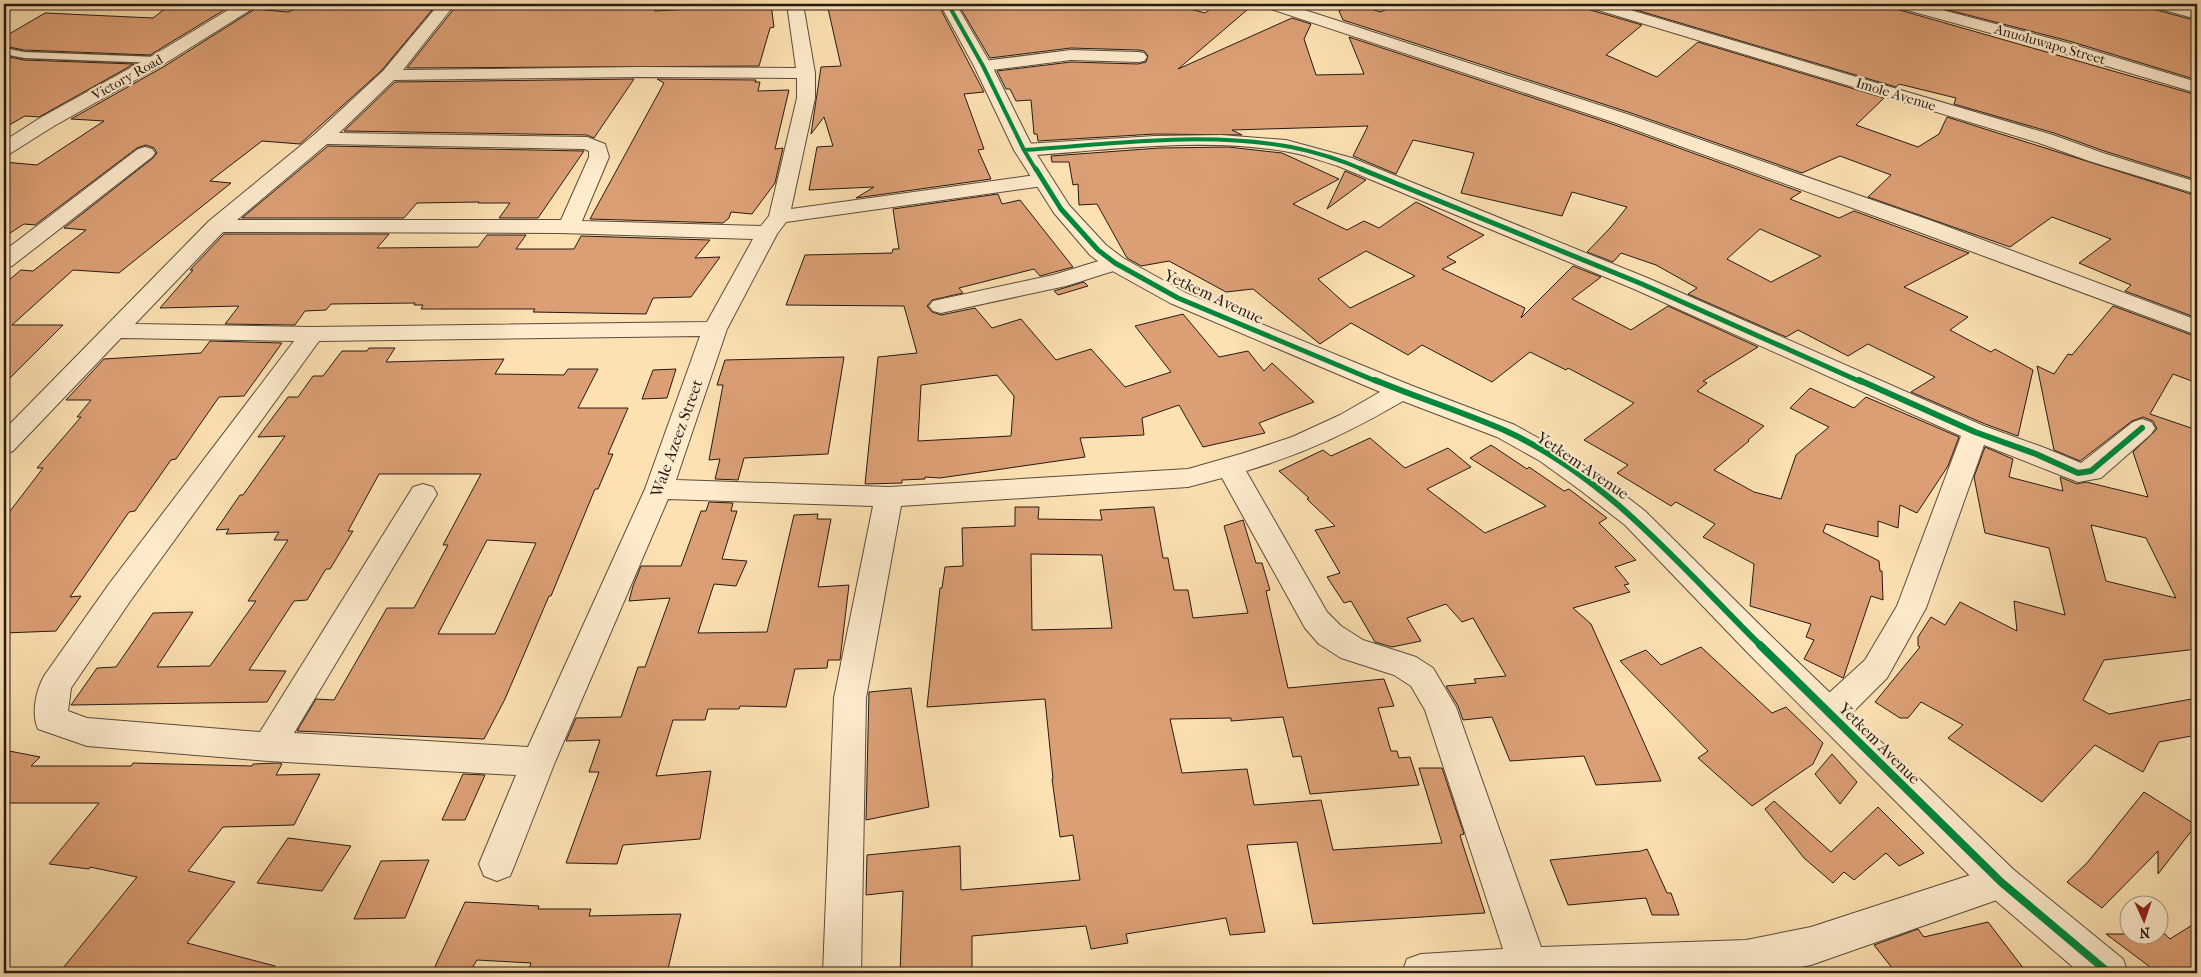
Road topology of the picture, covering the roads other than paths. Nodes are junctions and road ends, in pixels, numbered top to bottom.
1 (249, 4) edge
2 (447, 4) edge
3 (795, 4) edge
4 (948, 4) edge
5 (1271, 4) edge
6 (1594, 4) edge
7 (1902, 4) edge
8 (2159, 4) edge
9 (2197, 14) edge
10 (4, 52) edge
11 (1138, 57) dead end
12 (158, 60) junction
13 (983, 66) junction
14 (806, 73) junction
15 (388, 75) junction
16 (2197, 88) edge
17 (322, 138) junction
18 (4, 149) edge
19 (1024, 150) junction
20 (145, 153) dead end
21 (1044, 180) junction
22 (2197, 188) edge
23 (773, 225) junction
24 (217, 226) junction
25 (569, 226) junction
26 (4, 261) edge
27 (1115, 263) junction
28 (941, 306) dead end
29 (2197, 328) edge
30 (715, 329) junction
31 (114, 331) junction
32 (312, 334) junction
33 (1401, 391) junction
34 (2142, 428) dead end
35 (1975, 432) junction
36 (4, 445) edge
37 (1230, 467) junction
38 (658, 489) junction
39 (423, 494) dead end
40 (889, 497) junction
41 (1830, 713) junction
42 (268, 747) junction
43 (538, 762) junction
44 (497, 864) dead end
45 (2001, 882) junction
46 (1528, 966) junction
47 (842, 973) edge
48 (1421, 973) edge
49 (2109, 973) edge

1 - 12 street, Victory Road
2 - 15 street
3 - 14 street, Wale Azeez Street
4 - 13 street, Yetkem Avenue
5 - 29 street
6 - 22 street, Imole Avenue
7 - 16 street, Anuoluwapo Street
8 - 9 street
10 - 12 lane
11 - 13 street
12 - 18 street, Victory Road
13 - 19 street, Yetkem Avenue
14 - 15 street
14 - 23 street, Wale Azeez Street
15 - 17 street
17 - 24 street
17 - 25 street
19 - 21 street, Yetkem Avenue
19 - 35 street
20 - 26 street
21 - 23 street
21 - 27 street, Yetkem Avenue
23 - 25 street
23 - 30 street, Wale Azeez Street
24 - 25 street
24 - 31 street
27 - 28 street
27 - 33 street, Yetkem Avenue
30 - 32 street
30 - 38 street, Wale Azeez Street
31 - 32 street
31 - 36 street
32 - 42 street
33 - 37 street
33 - 41 street, Yetkem Avenue
34 - 35 street
35 - 41 street
37 - 40 street
37 - 46 street
38 - 40 street
38 - 43 street, Wale Azeez Street
39 - 42 street
40 - 47 street
41 - 45 street, Yetkem Avenue
42 - 43 street
43 - 44 street, Wale Azeez Street
45 - 46 street
45 - 49 street, Yetkem Avenue
46 - 48 street

